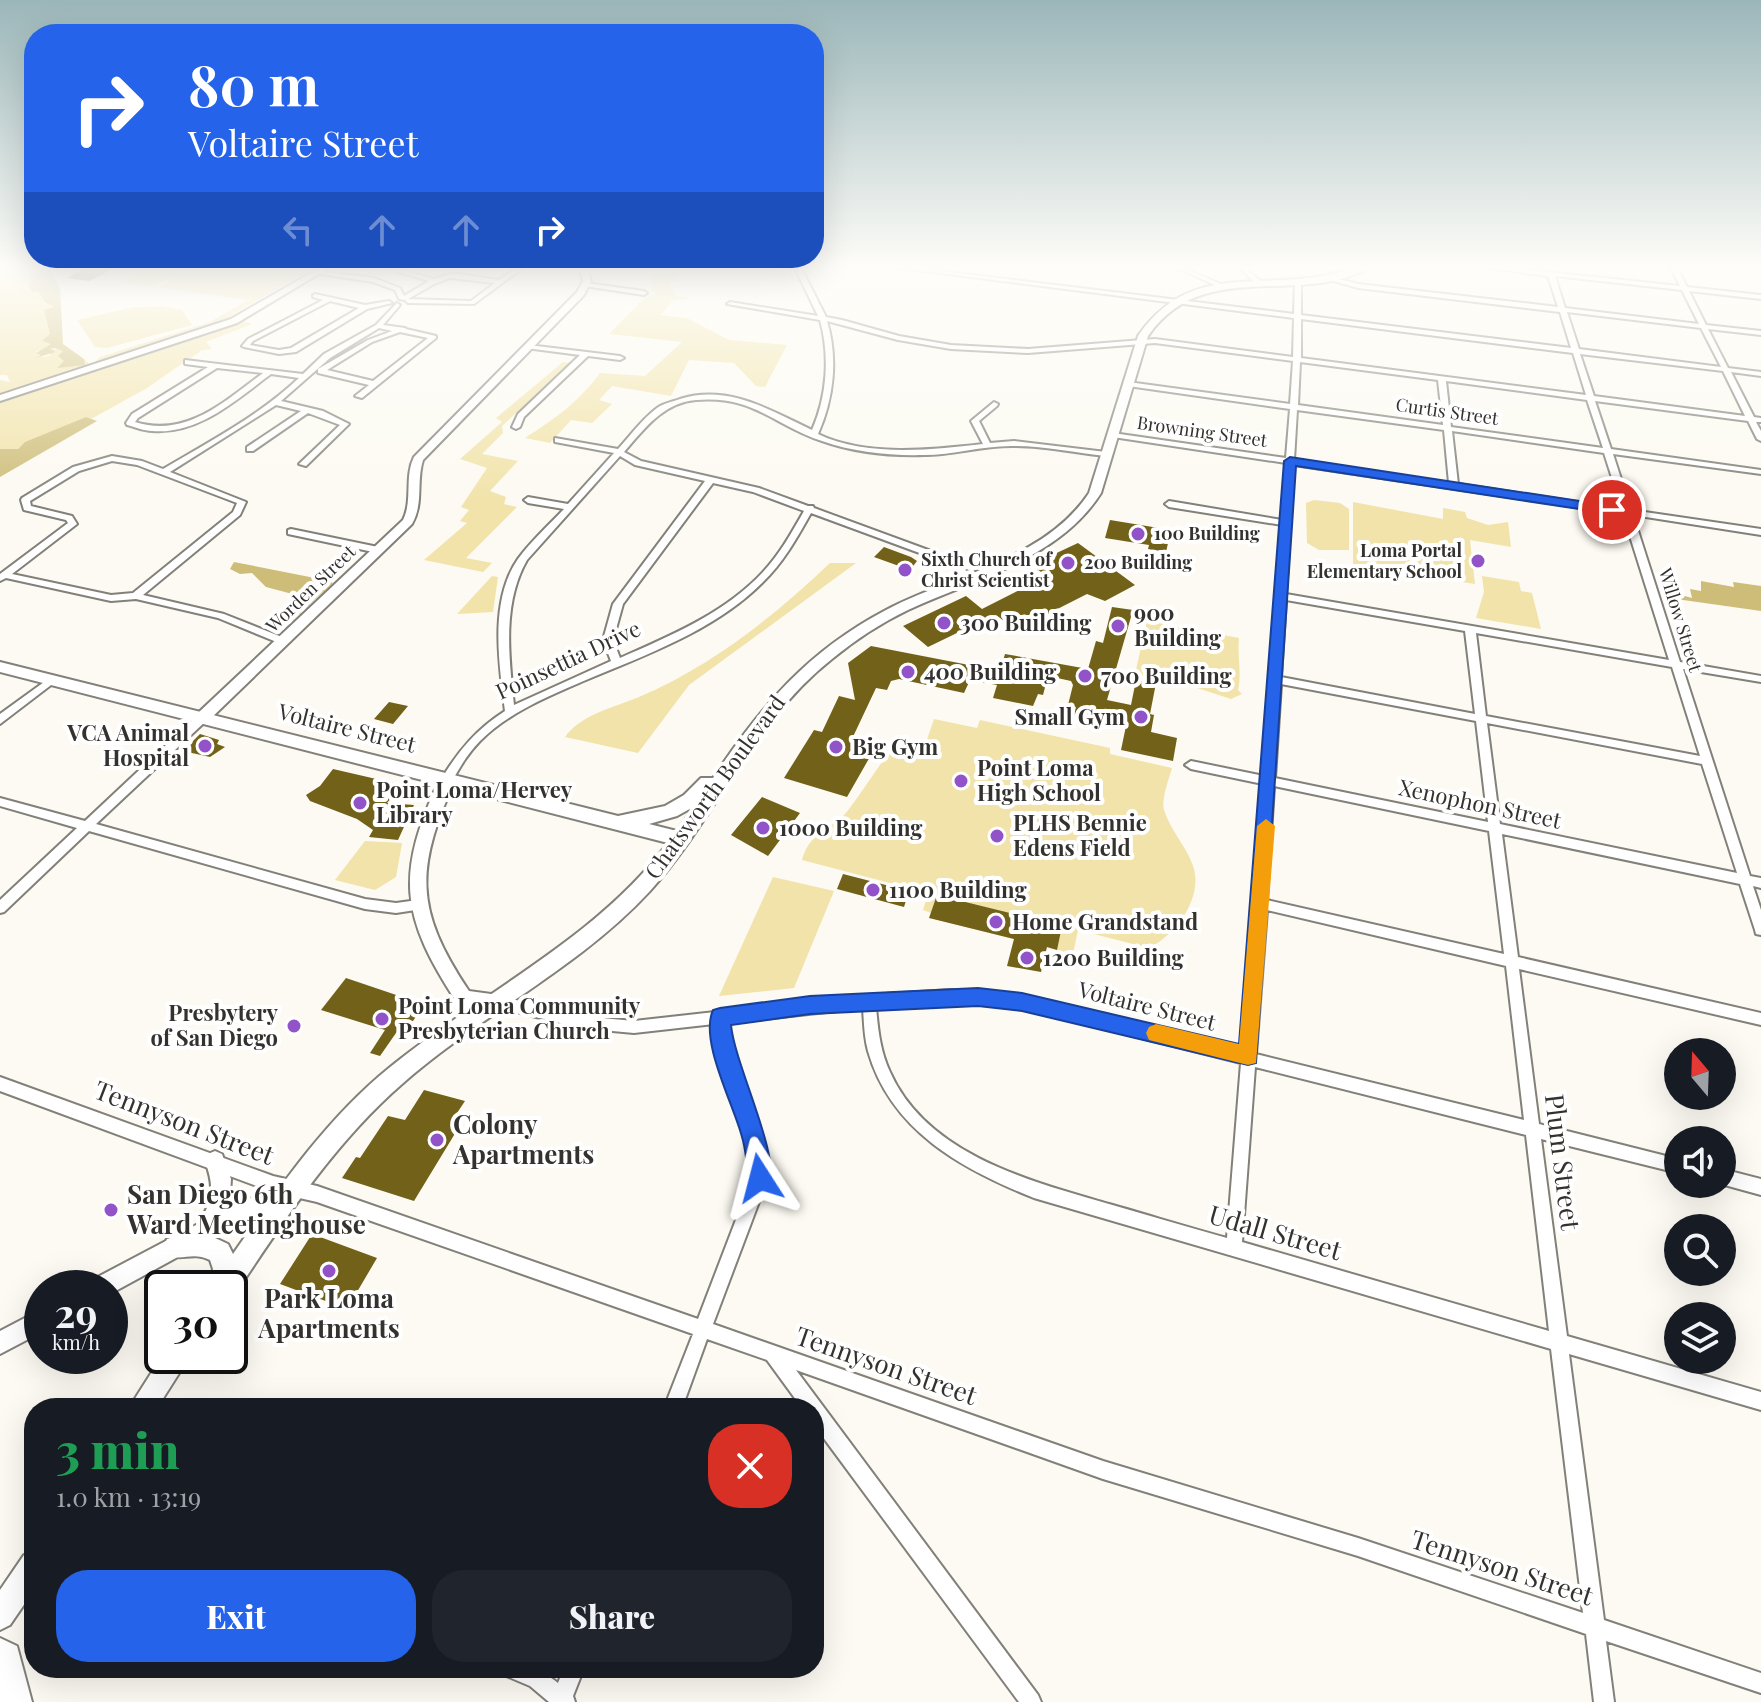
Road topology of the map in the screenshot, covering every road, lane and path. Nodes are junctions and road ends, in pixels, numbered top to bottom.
1 (160, 345) edge
2 (248, 345) edge
3 (301, 345) edge
4 (345, 345) edge
5 (363, 345) edge
6 (423, 345) edge
7 (826, 345) edge
8 (946, 345) edge
9 (1103, 345) edge
10 (1140, 345) edge
11 (1179, 345) edge
12 (1297, 345) edge
13 (1530, 345) edge
14 (1574, 345) edge
15 (1713, 345) edge
16 (528, 347) joint
17 (1576, 351) junction
18 (585, 355) junction
19 (620, 358) dead end
20 (1297, 359) junction
21 (188, 362) dead end
22 (216, 365) junction
23 (1725, 370) junction
24 (269, 372) junction
25 (1761, 374) edge
26 (303, 376) junction
27 (1442, 379) junction
28 (374, 384) junction
29 (1128, 384) junction
30 (359, 396) dead end
31 (0, 398) edge
32 (1591, 398) junction
33 (274, 402) junction
34 (994, 404) dead end
35 (1293, 407) junction
36 (307, 410) junction
37 (1751, 419) junction
38 (1761, 420) edge
39 (516, 427) dead end
40 (1446, 428) junction
41 (814, 434) junction
42 (1113, 435) junction
43 (1761, 439) edge
44 (558, 440) dead end
45 (987, 445) junction
46 (250, 449) dead end
47 (1608, 451) junction
48 (619, 452) junction
49 (1106, 454) junction
50 (1290, 461) junction
51 (303, 464) dead end
52 (164, 472) junction
53 (1761, 472) edge
54 (711, 479) junction
55 (1454, 486) junction
56 (528, 500) dead end
57 (1169, 504) dead end
58 (570, 507) junction
59 (810, 508) junction
60 (1629, 512) junction
61 (1286, 523) junction
62 (291, 532) dead end
63 (1761, 532) edge
64 (378, 550) junction
65 (2, 576) edge
66 (969, 577) junction
67 (136, 596) junction
68 (1281, 596) junction
69 (1470, 628) junction
70 (283, 641) junction
71 (617, 663) junction
72 (1676, 664) junction
73 (0, 667) edge
74 (1761, 679) edge
75 (51, 680) junction
76 (1276, 680) junction
77 (510, 712) junction
78 (203, 717) junction
79 (1482, 719) junction
80 (0, 720) edge
81 (744, 745) junction
82 (1707, 761) junction
83 (1191, 765) dead end
84 (448, 778) junction
85 (1268, 781) junction
86 (0, 802) edge
87 (608, 819) junction
88 (88, 826) junction
89 (1495, 828) junction
90 (681, 839) junction
91 (1745, 879) junction
92 (1761, 883) edge
93 (1261, 904) junction
94 (418, 905) junction
95 (0, 908) edge
96 (1761, 930) edge
97 (1513, 961) junction
98 (869, 1001) junction
99 (500, 1002) junction
100 (720, 1017) junction
101 (1761, 1019) edge
102 (1248, 1056) junction
103 (0, 1084) edge
104 (1534, 1129) junction
105 (215, 1161) junction
106 (1664, 1162) edge
107 (1736, 1181) edge
108 (1761, 1187) edge
109 (292, 1189) junction
110 (201, 1233) junction
111 (1234, 1246) junction
112 (175, 1247) junction
113 (225, 1270) edge
114 (235, 1270) edge
115 (128, 1273) edge
116 (24, 1330) edge
117 (703, 1330) junction
118 (1560, 1342) junction
119 (0, 1343) edge
120 (773, 1354) junction
121 (165, 1374) edge
122 (149, 1398) edge
123 (677, 1398) edge
124 (805, 1398) edge
125 (1761, 1401) edge
126 (824, 1424) edge
127 (24, 1580) edge
128 (0, 1615) edge
129 (1596, 1627) junction
130 (0, 1655) edge
131 (535, 1678) edge
132 (570, 1678) edge
133 (1761, 1683) edge
134 (562, 1700) edge
135 (15, 1702) edge
136 (1031, 1702) edge
137 (1604, 1702) edge

1 - 31 street
2 - 3 street
4 - 26 street
5 - 28 street
6 - 28 street
7 - 41 street
8 - 9 street
10 - 29 main road, Chatsworth Boulevard
11 - 20 street
12 - 20 street
13 - 17 street
14 - 17 street, Willow Street
15 - 23 street
16 - 18 street
16 - 64 street, Worden Street
17 - 23 street
17 - 32 street, Willow Street
18 - 19 street
18 - 39 street
20 - 27 street
20 - 35 street
21 - 22 street
22 - 24 street
22 - 24 street
23 - 25 street
23 - 37 street
24 - 26 street
26 - 33 street
27 - 32 street
27 - 40 street
28 - 30 street
29 - 35 street, Curtis Street
29 - 42 main road, Chatsworth Boulevard
32 - 37 street
32 - 47 street, Willow Street
33 - 36 street
33 - 52 street
34 - 45 street
35 - 40 street, Curtis Street
35 - 50 street
36 - 46 street
36 - 51 street
37 - 38 street
37 - 43 street
40 - 47 street, Curtis Street
40 - 55 street
41 - 45 street
41 - 48 street
42 - 49 main road, Chatsworth Boulevard
42 - 50 street, Browning Street
44 - 48 street
45 - 49 street
47 - 53 street, Curtis Street
47 - 60 street, Willow Street
48 - 54 street
48 - 58 street
49 - 66 main road, Chatsworth Boulevard
50 - 55 street, Browning Street
50 - 61 street
52 - 65 street
52 - 67 street
54 - 59 street
54 - 71 street
55 - 60 street, Browning Street
56 - 58 street
57 - 61 street
58 - 77 street
59 - 66 street
59 - 71 street, Poinsettia Drive
60 - 63 street, Browning Street
60 - 72 street, Willow Street
61 - 68 street
62 - 64 street
64 - 70 street, Worden Street
65 - 67 street
66 - 81 main road, Chatsworth Boulevard
67 - 70 street
68 - 69 street
68 - 76 street
69 - 72 street
69 - 79 street, Plum Street
70 - 78 street, Worden Street
71 - 77 street, Poinsettia Drive
72 - 74 street
72 - 82 street, Willow Street
73 - 75 main road, Voltaire Street
75 - 78 main road, Voltaire Street
75 - 80 street
76 - 79 street
76 - 85 street
77 - 84 street, Poinsettia Drive
78 - 84 main road, Voltaire Street
78 - 88 street, Worden Street
79 - 82 street
79 - 89 street, Plum Street
81 - 87 main road
81 - 90 main road, Chatsworth Boulevard
82 - 91 street, Willow Street
83 - 85 street, Xenophon Street
84 - 87 main road, Voltaire Street
84 - 94 street, Poinsettia Drive
85 - 89 street, Xenophon Street
85 - 93 street
86 - 88 street
87 - 90 main road, Voltaire Street
88 - 94 street
88 - 95 street, Worden Street
89 - 91 street, Xenophon Street
89 - 97 street, Plum Street
90 - 99 main road, Chatsworth Boulevard
91 - 92 street, Xenophon Street
91 - 96 street, Willow Street
93 - 97 street
93 - 102 street
94 - 99 street, Poinsettia Drive
97 - 101 street
97 - 104 street, Plum Street
98 - 100 street, Voltaire Street
98 - 102 street, Voltaire Street
98 - 111 street, Udall Street
99 - 100 street, Voltaire Street
99 - 109 main road, Chatsworth Boulevard
100 - 117 street
102 - 104 street, Voltaire Street
102 - 111 street
103 - 105 street, Tennyson Street
104 - 106 street, Voltaire Street
104 - 118 street, Plum Street
105 - 109 street, Tennyson Street
105 - 110 street
107 - 108 street
109 - 110 street
109 - 114 main road, Chatsworth Boulevard
109 - 117 street, Tennyson Street
110 - 112 street
111 - 118 street, Udall Street
112 - 113 main road
112 - 115 street
116 - 119 street
117 - 120 street, Tennyson Street
117 - 123 street
118 - 125 street, Udall Street
118 - 129 street, Plum Street
120 - 124 street
120 - 129 street, Tennyson Street
121 - 122 main road
126 - 136 street
127 - 128 main road
129 - 133 street, Tennyson Street
129 - 137 street, Plum Street
130 - 135 main road
131 - 134 street
132 - 134 street

